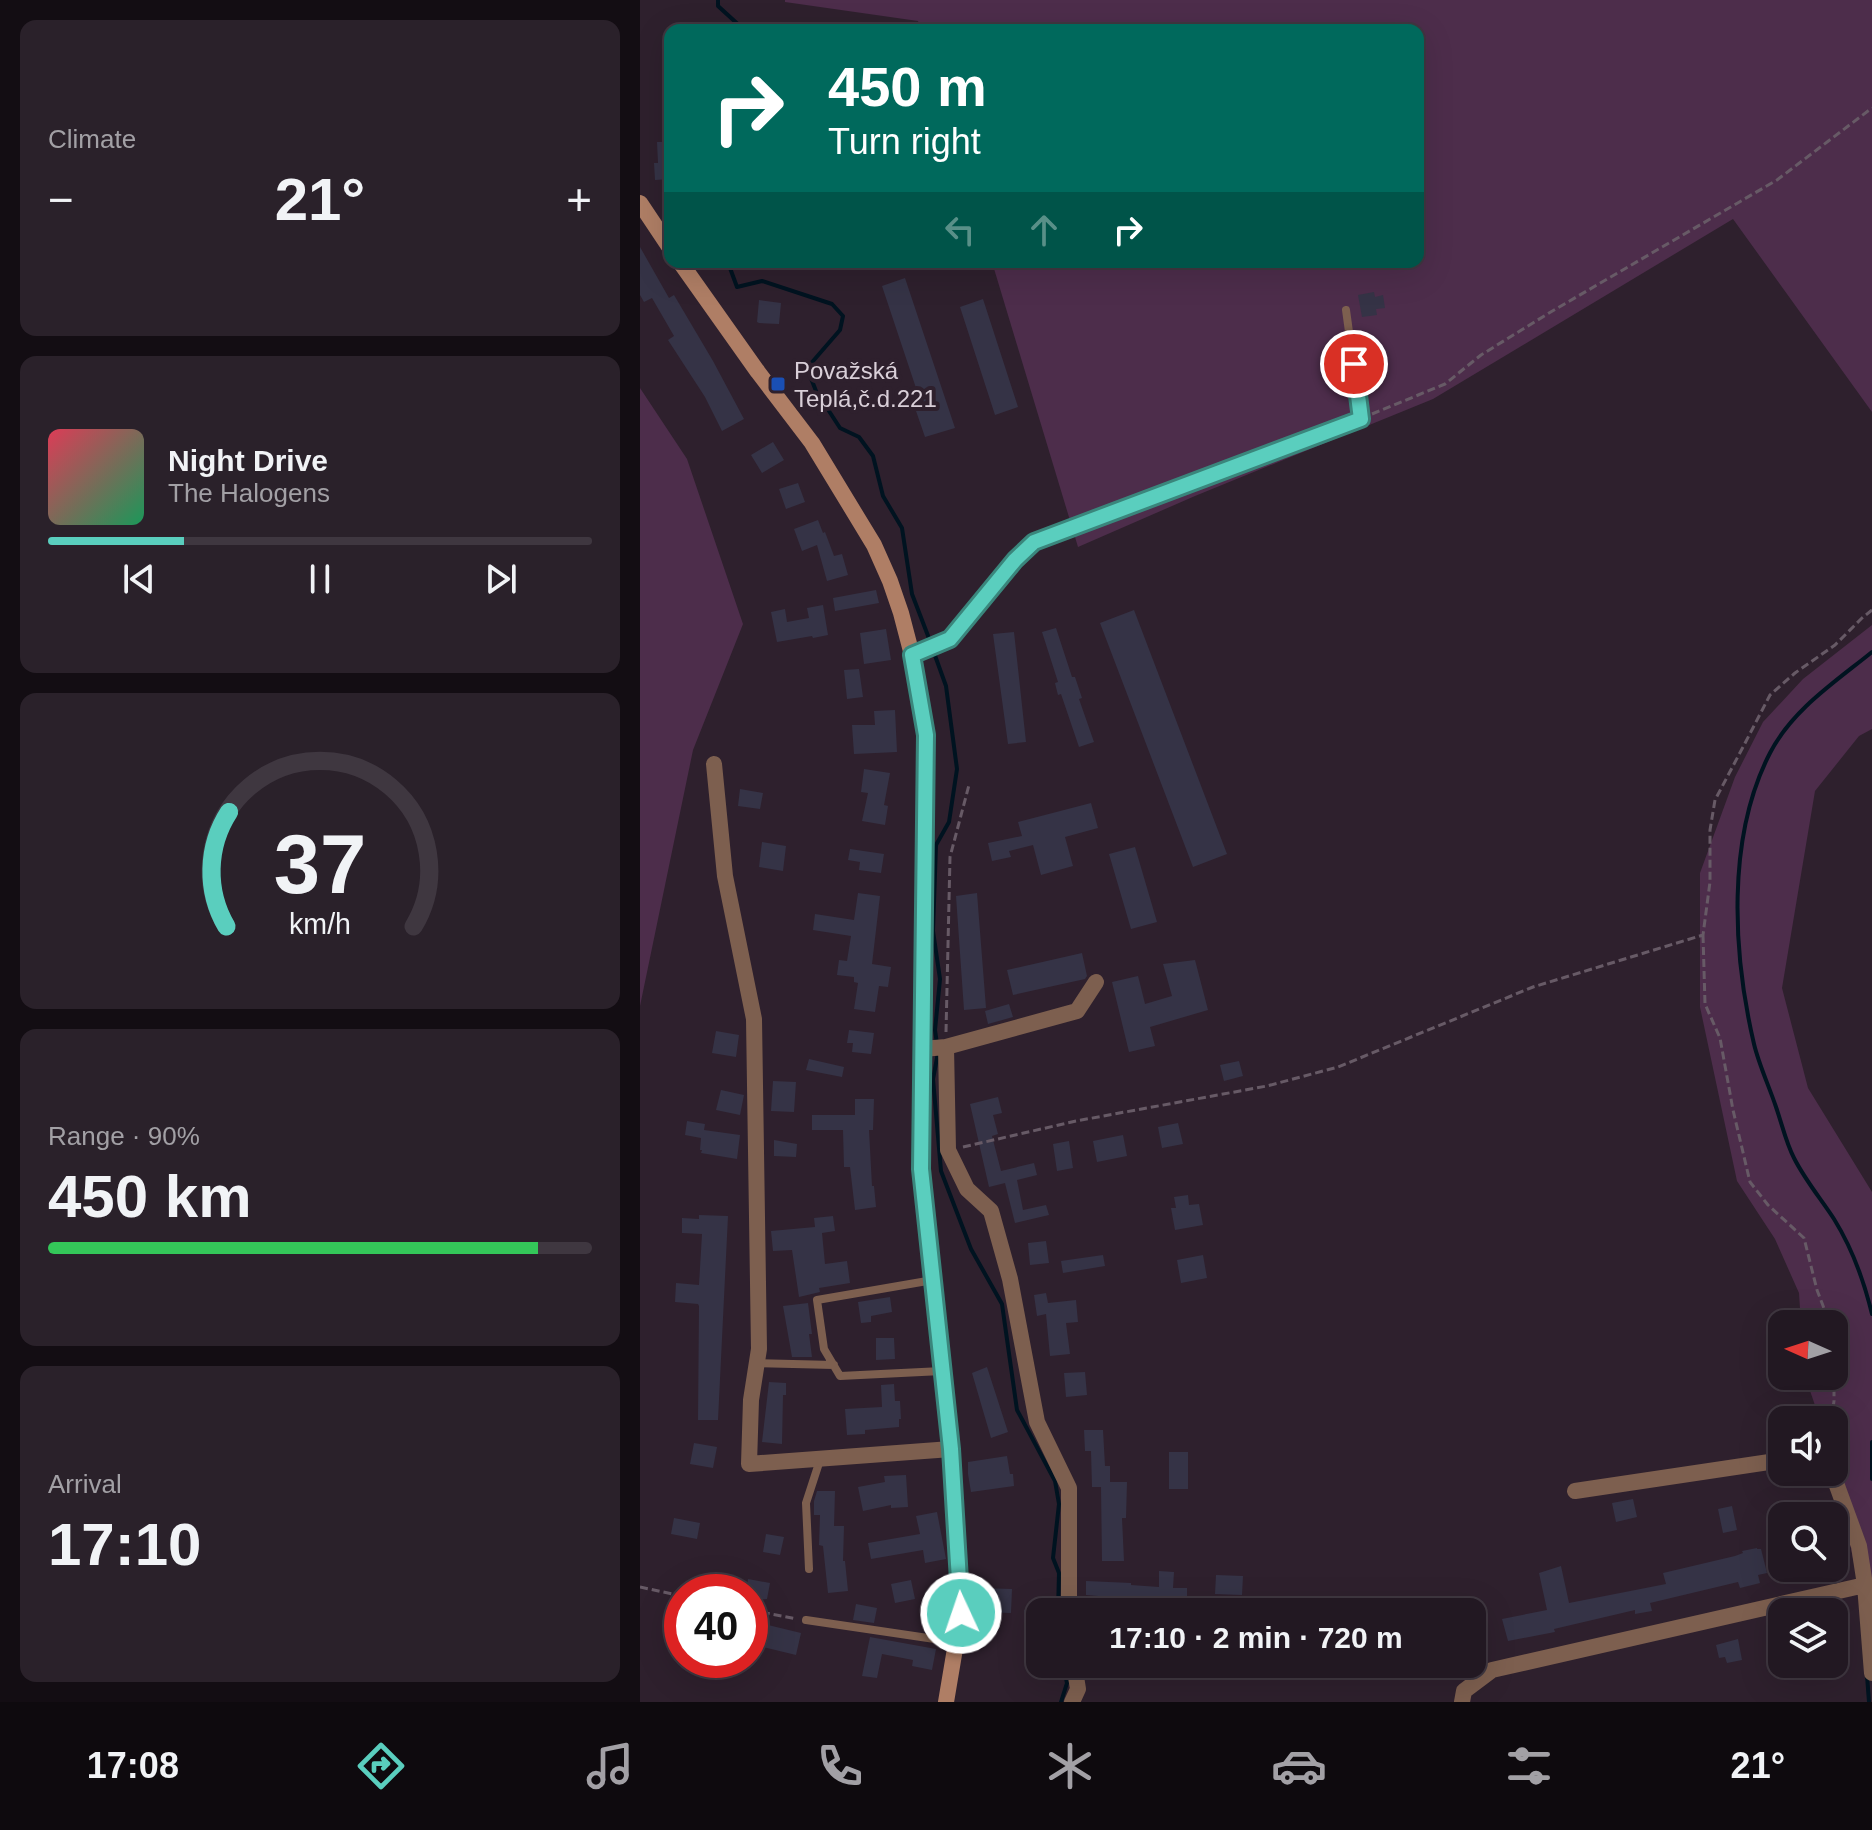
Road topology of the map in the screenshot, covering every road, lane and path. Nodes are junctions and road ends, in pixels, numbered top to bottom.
1 (1872, 108) edge
2 (640, 203) edge
3 (664, 239) edge
4 (684, 268) edge
5 (1346, 310) dead end
6 (1361, 419) junction
7 (1872, 610) edge
8 (925, 650) junction
9 (714, 764) dead end
10 (969, 785) dead end
11 (1703, 935) junction
12 (1096, 982) dead end
13 (946, 1047) junction
14 (922, 1049) junction
15 (948, 1150) junction
16 (933, 1280) junction
17 (1825, 1310) edge
18 (757, 1363) junction
19 (834, 1365) junction
20 (942, 1371) junction
21 (951, 1449) junction
22 (820, 1459) junction
23 (1768, 1462) edge
24 (1837, 1486) edge
25 (1575, 1491) dead end
26 (809, 1569) dead end
27 (1865, 1585) junction
28 (640, 1587) edge
29 (664, 1592) edge
30 (1069, 1598) edge
31 (768, 1613) edge
32 (806, 1620) joint
33 (956, 1642) junction
34 (1872, 1673) edge
35 (1076, 1678) edge
36 (946, 1702) edge
37 (1072, 1702) edge
38 (1462, 1702) edge

1 - 6 path
2 - 3 street
4 - 8 street
5 - 6 lane
6 - 8 lane
7 - 11 path
8 - 14 street
9 - 18 street
10 - 13 path
11 - 15 path
11 - 17 path
12 - 13 street
13 - 14 street
13 - 15 street
14 - 16 street
15 - 30 street
16 - 19 lane
16 - 20 street
18 - 19 lane
18 - 22 street
19 - 20 lane
20 - 21 street
21 - 22 street
21 - 33 street
22 - 26 lane
23 - 25 street
24 - 27 street
27 - 34 street
27 - 38 street
28 - 29 path
31 - 32 path
32 - 33 lane
33 - 36 street
35 - 37 street

